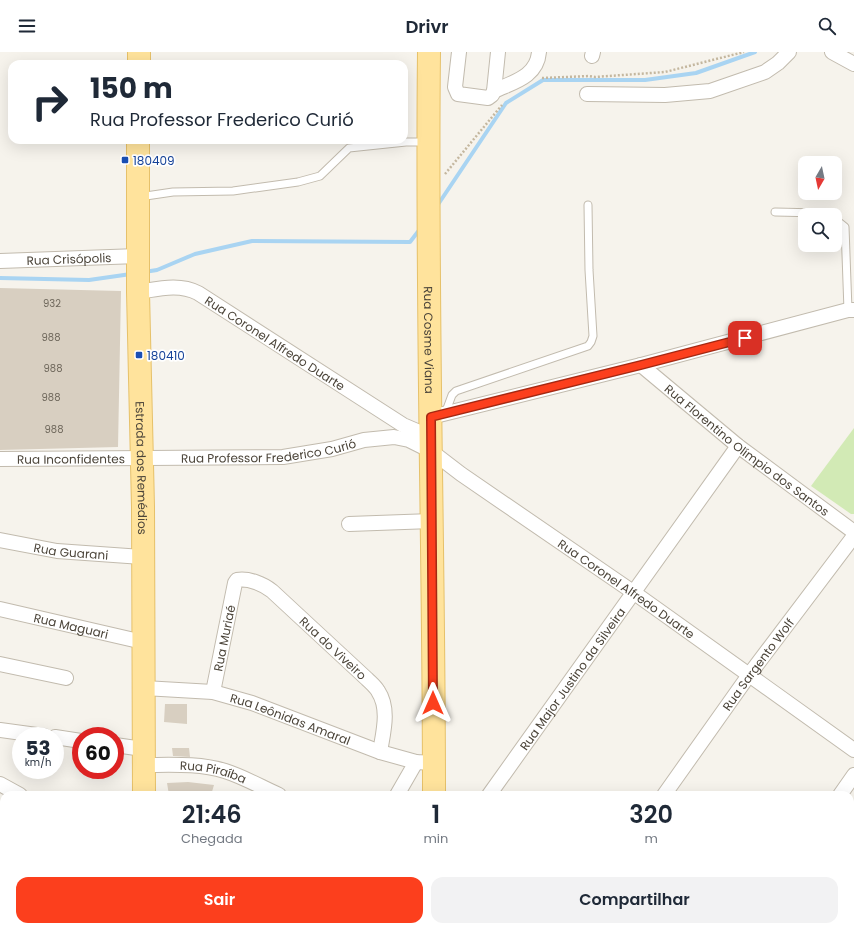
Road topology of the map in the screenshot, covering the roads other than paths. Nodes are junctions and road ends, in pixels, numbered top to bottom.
1 (429, 52) edge
2 (459, 52) edge
3 (498, 52) edge
4 (539, 52) edge
5 (789, 52) edge
6 (832, 52) edge
7 (854, 64) edge
8 (494, 91) junction
9 (587, 94) dead end
10 (408, 142) edge
11 (428, 142) junction
12 (138, 144) edge
13 (387, 144) edge
14 (138, 197) junction
15 (588, 205) dead end
16 (775, 212) dead end
17 (798, 213) edge
18 (842, 225) edge
19 (138, 257) junction
20 (0, 261) edge
21 (138, 287) junction
22 (851, 310) edge
23 (641, 365) junction
24 (434, 430) junction
25 (394, 437) joint
26 (738, 446) junction
27 (142, 458) junction
28 (0, 459) edge
29 (432, 521) junction
30 (349, 524) dead end
31 (854, 532) edge
32 (854, 536) edge
33 (0, 540) edge
34 (142, 558) junction
35 (235, 583) joint
36 (633, 592) junction
37 (0, 609) edge
38 (143, 642) junction
39 (0, 664) edge
40 (749, 675) junction
41 (66, 678) dead end
42 (144, 688) junction
43 (213, 692) junction
44 (0, 730) edge
45 (12, 732) edge
46 (124, 749) edge
47 (854, 750) edge
48 (380, 752) junction
49 (143, 757) junction
50 (425, 762) junction
51 (854, 774) edge
52 (0, 784) edge
53 (13, 791) edge
54 (144, 791) edge
55 (270, 791) edge
56 (400, 791) edge
57 (433, 791) edge
58 (493, 791) edge
59 (667, 791) edge
60 (843, 791) edge

1 - 11 main road, Rua Cosme Viana
2 - 8 street
3 - 8 street
4 - 8 street
5 - 9 street
6 - 7 street
10 - 11 lane
11 - 24 main road, Rua Cosme Viana
12 - 14 main road, Estrada dos Remédios
13 - 14 lane
14 - 19 main road, Estrada dos Remédios
15 - 24 lane
16 - 17 lane
18 - 22 lane
19 - 20 street, Rua Crisópolis
19 - 21 main road, Estrada dos Remédios
21 - 24 street, Rua Coronel Alfredo Duarte
21 - 27 main road, Estrada dos Remédios
22 - 23 street
23 - 24 street
23 - 26 street, Rua Florentino Olímpio dos Santos
24 - 25 street, Rua Coronel Alfredo Duarte
24 - 29 main road, Rua Cosme Viana
24 - 36 street, Rua Coronel Alfredo Duarte
25 - 27 street, Rua Professor Frederico Curió
26 - 31 street, Rua Florentino Olímpio dos Santos
26 - 36 street, Rua Major Justino da Silveira
27 - 28 street, Rua Inconfidentes
27 - 34 main road, Estrada dos Remédios
29 - 30 street
29 - 50 main road, Rua Cosme Viana
32 - 40 street, Rua Sargento Wolf
33 - 34 street, Rua Guarani
34 - 38 main road, Estrada dos Remédios
35 - 43 street, Rua Muriaé
35 - 48 street, Rua do Viveiro
36 - 40 street, Rua Coronel Alfredo Duarte
36 - 58 street, Rua Major Justino da Silveira
37 - 38 street, Rua Maguari
38 - 42 main road, Estrada dos Remédios
39 - 41 street
40 - 47 street, Rua Coronel Alfredo Duarte
40 - 59 street, Rua Sargento Wolf
42 - 43 street, Rua Leônidas Amaral
42 - 49 main road, Estrada dos Remédios
43 - 48 street, Rua Leônidas Amaral
44 - 45 street
46 - 49 street, Rua Piraíba
48 - 50 street, Rua Leônidas Amaral
49 - 54 main road, Estrada dos Remédios
49 - 55 street, Rua Piraíba
50 - 56 street
50 - 57 main road, Rua Cosme Viana
51 - 60 street
52 - 53 street

